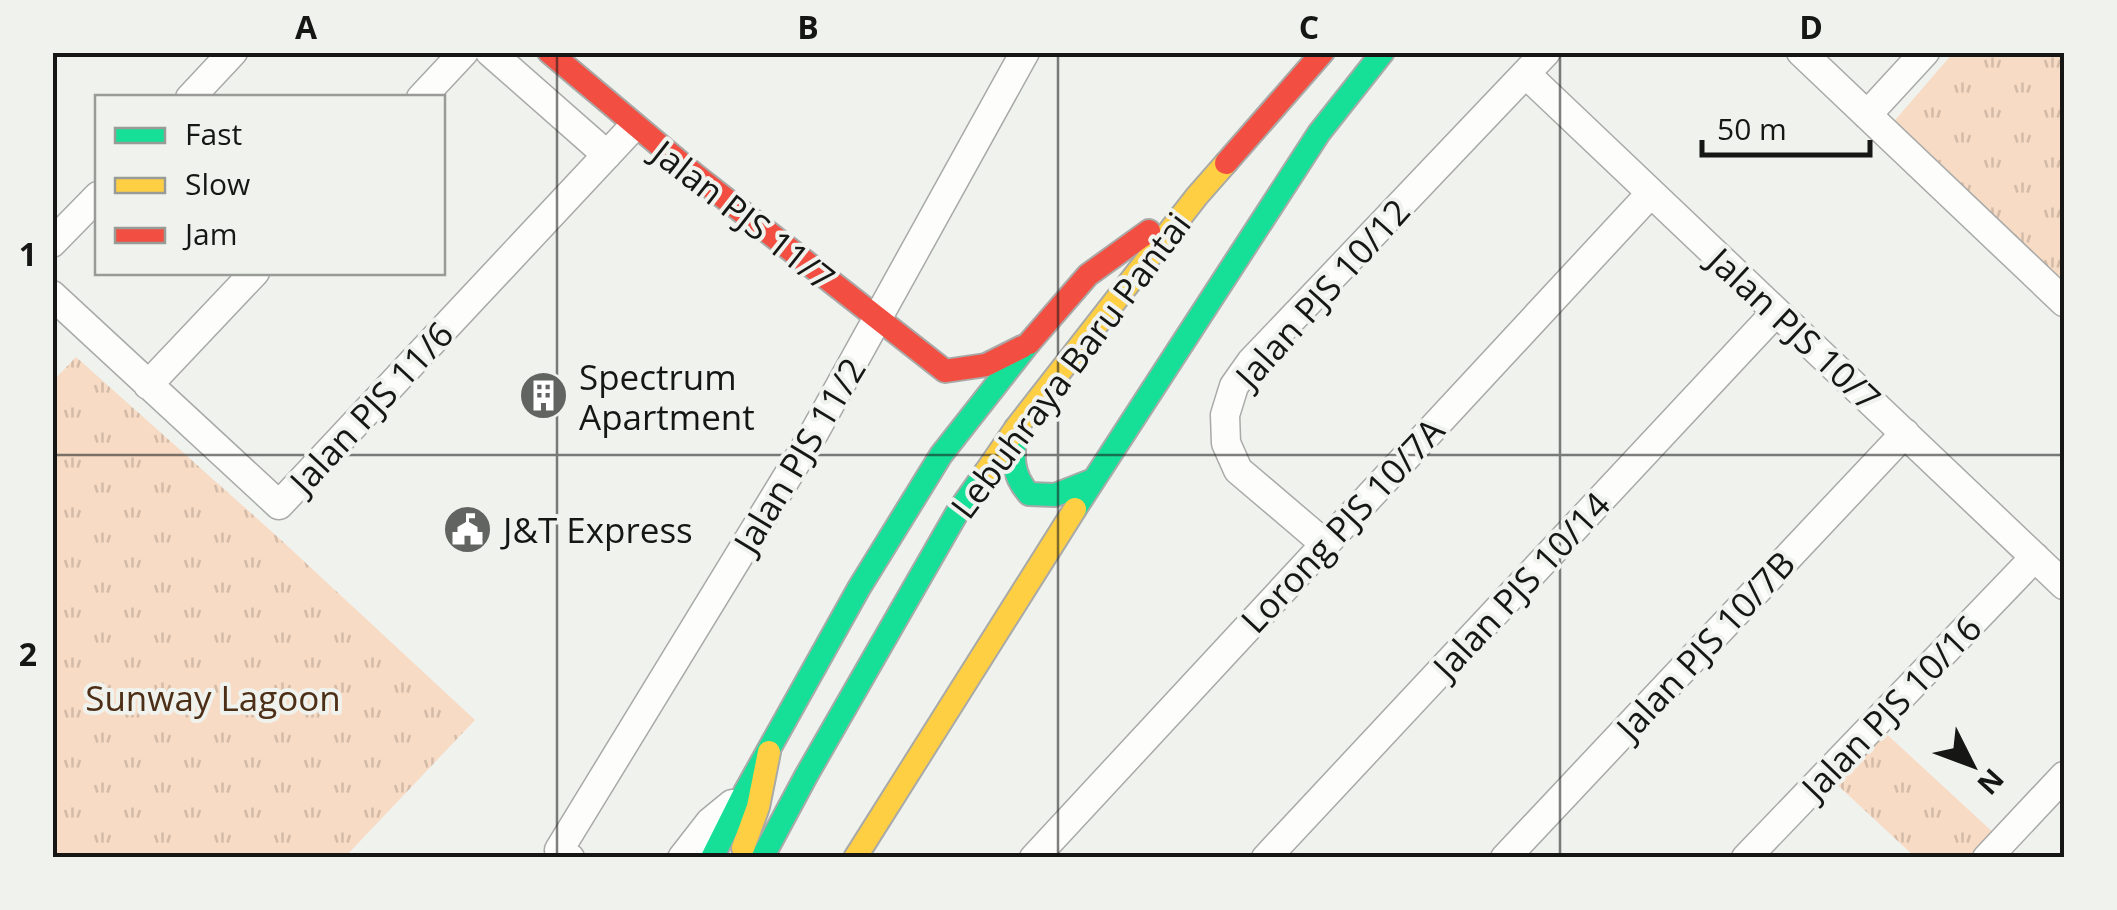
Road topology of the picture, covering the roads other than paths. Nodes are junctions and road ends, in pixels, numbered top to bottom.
1 (232, 52) edge
2 (464, 52) edge
3 (490, 52) edge
4 (549, 52) edge
5 (1026, 52) edge
6 (1323, 52) edge
7 (1383, 52) edge
8 (1546, 52) edge
9 (1801, 52) edge
10 (1925, 52) edge
11 (1526, 74) junction
12 (193, 95) edge
13 (424, 95) edge
14 (1867, 115) junction
15 (633, 128) junction
16 (607, 155) junction
17 (1651, 193) junction
18 (1197, 196) junction
19 (95, 199) edge
20 (52, 243) edge
21 (252, 275) edge
22 (52, 296) edge
23 (2063, 299) edge
24 (1776, 312) junction
25 (878, 320) junction
26 (1029, 343) junction
27 (148, 385) junction
28 (947, 386) junction
29 (1016, 428) junction
30 (1905, 433) junction
31 (942, 455) junction
32 (1092, 480) junction
33 (1324, 544) junction
34 (2035, 556) junction
35 (2064, 585) edge
36 (769, 752) junction
37 (2064, 776) edge
38 (745, 792) junction
39 (564, 854) edge
40 (682, 858) edge
41 (712, 858) edge
42 (739, 858) edge
43 (762, 858) edge
44 (855, 858) edge
45 (1034, 858) edge
46 (1266, 858) edge
47 (1505, 858) edge
48 (1746, 858) edge
49 (1987, 858) edge

1 - 12 street
2 - 13 street
3 - 16 street, Jalan PJS 11/7
4 - 15 main road, Jalan PJS 11/7
5 - 25 street, Jalan PJS 11/2
6 - 18 main road, Lebuhraya Baru Pantai
7 - 32 main road, Lebuhraya Baru Pantai
8 - 11 street, Jalan PJS 10/12
9 - 14 street
10 - 14 street
11 - 17 street, Jalan PJS 10/7
11 - 33 street, Jalan PJS 10/12
14 - 23 street
15 - 16 street, Jalan PJS 11/6
15 - 25 main road, Jalan PJS 11/7
16 - 27 street, Jalan PJS 11/6
17 - 24 street, Jalan PJS 10/7
17 - 33 street, Lorong PJS 10/7A
18 - 26 main road
18 - 29 main road, Lebuhraya Baru Pantai
19 - 20 street
21 - 27 street
22 - 27 street, Jalan PJS 11/6
24 - 30 street, Jalan PJS 10/7
24 - 46 street, Jalan PJS 10/14
25 - 28 main road, Jalan PJS 11/7
25 - 39 street, Jalan PJS 11/2
26 - 28 main road
26 - 31 main road
28 - 31 main road
29 - 32 main road
29 - 43 main road, Lebuhraya Baru Pantai
30 - 34 street, Jalan PJS 10/7
30 - 47 street, Jalan PJS 10/7B
31 - 36 main road
32 - 44 main road, Lebuhraya Baru Pantai
33 - 45 street, Lorong PJS 10/7A
34 - 35 street, Jalan PJS 10/7
34 - 48 street, Jalan PJS 10/16
36 - 38 main road
36 - 42 main road
37 - 49 street
38 - 40 street
38 - 41 main road

